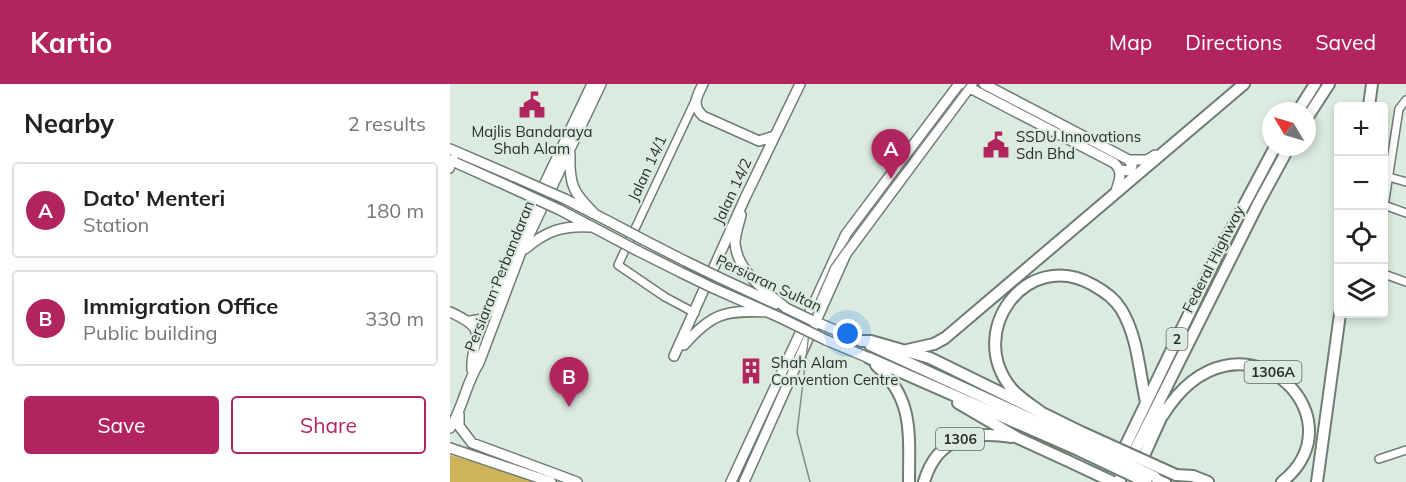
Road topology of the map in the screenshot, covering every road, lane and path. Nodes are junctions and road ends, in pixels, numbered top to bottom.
1 (592, 84) edge
2 (601, 84) edge
3 (703, 84) edge
4 (800, 84) edge
5 (948, 84) edge
6 (984, 84) edge
7 (1244, 84) edge
8 (1315, 84) edge
9 (1329, 84) edge
10 (1372, 84) edge
11 (965, 85) edge
12 (994, 91) edge
13 (959, 100) junction
14 (1406, 100) edge
15 (695, 101) junction
16 (1304, 102) edge
17 (1370, 102) edge
18 (1316, 104) edge
19 (938, 112) junction
20 (774, 136) junction
21 (1172, 144) junction
22 (453, 150) edge
23 (570, 151) junction
24 (1270, 156) edge
25 (1284, 156) edge
26 (1129, 160) junction
27 (450, 164) edge
28 (1120, 170) junction
29 (1389, 177) junction
30 (1406, 182) edge
31 (1388, 183) edge
32 (1116, 191) junction
33 (745, 198) junction
34 (1388, 207) edge
35 (1406, 213) edge
36 (596, 215) junction
37 (591, 226) junction
38 (521, 252) junction
39 (1388, 276) edge
40 (1406, 282) edge
41 (786, 308) junction
42 (692, 311) junction
43 (450, 312) edge
44 (768, 312) junction
45 (1339, 318) edge
46 (470, 321) junction
47 (861, 341) junction
48 (907, 350) junction
49 (869, 358) junction
50 (1174, 368) junction
51 (472, 372) junction
52 (927, 382) junction
53 (1146, 402) junction
54 (1041, 412) junction
55 (459, 414) junction
56 (1163, 415) junction
57 (450, 428) edge
58 (1018, 438) junction
59 (1077, 440) junction
60 (450, 448) edge
61 (1406, 450) edge
62 (1379, 459) dead end
63 (1176, 475) junction
64 (908, 479) edge
65 (1156, 480) edge
66 (551, 482) edge
67 (577, 482) edge
68 (731, 482) edge
69 (744, 482) edge
70 (924, 482) edge
71 (1108, 482) edge
72 (1113, 482) edge
73 (1119, 482) edge
74 (1132, 482) edge
75 (1188, 482) edge
76 (1208, 482) edge
77 (1282, 482) edge
78 (1317, 482) edge

1 - 46 main road, Persiaran Perbandaran
2 - 23 main road, Persiaran Perbandaran
3 - 15 main road, Jalan 14/1
4 - 20 main road, Jalan 14/2
5 - 19 main road
6 - 12 main road
7 - 21 highway
8 - 16 highway
9 - 18 highway
10 - 17 highway
11 - 12 main road
11 - 13 main road
11 - 19 main road
12 - 13 main road
12 - 26 main road
12 - 28 main road
13 - 69 main road, bridge
14 - 29 street
15 - 20 main road
15 - 42 street, Jalan 14/1
19 - 68 main road
20 - 33 main road, Jalan 14/2
21 - 26 main road
21 - 32 highway
22 - 27 street
22 - 36 main road, Persiaran Sultan, bridge
23 - 36 main road
23 - 38 main road, Persiaran Perbandaran
24 - 53 highway, Federal Highway / 2
25 - 50 highway, Federal Highway / 2
26 - 28 main road
27 - 37 main road, Persiaran Sultan, bridge
28 - 32 main road
29 - 30 street
29 - 31 street
32 - 48 highway
33 - 41 main road
33 - 42 main road, Jalan 14/2
34 - 35 street
36 - 41 main road, Persiaran Sultan, bridge
37 - 38 main road
37 - 44 main road, Persiaran Sultan, bridge
38 - 51 main road, Persiaran Perbandaran
39 - 40 street
41 - 47 main road, Persiaran Sultan, bridge
42 - 44 main road, Jalan 14/2
43 - 46 main road
44 - 49 main road, Persiaran Sultan, bridge
45 - 78 highway
46 - 51 main road
47 - 48 highway
47 - 59 highway, Persiaran Sultan
48 - 54 highway
49 - 52 highway, Persiaran Sultan
49 - 64 highway
50 - 56 highway
50 - 73 highway, Federal Highway / 2
51 - 55 main road, Persiaran Perbandaran
52 - 58 highway
52 - 59 highway, Persiaran Sultan
53 - 54 highway
53 - 71 highway, Federal Highway / 2
54 - 59 highway
55 - 57 main road, Persiaran Perbandaran
55 - 67 main road
56 - 74 highway
56 - 77 highway, 1306A
58 - 70 highway, 1306
58 - 72 highway, bridge
59 - 63 highway, bridge
59 - 65 highway, bridge
60 - 66 main road
61 - 62 street
63 - 75 highway
63 - 76 highway

